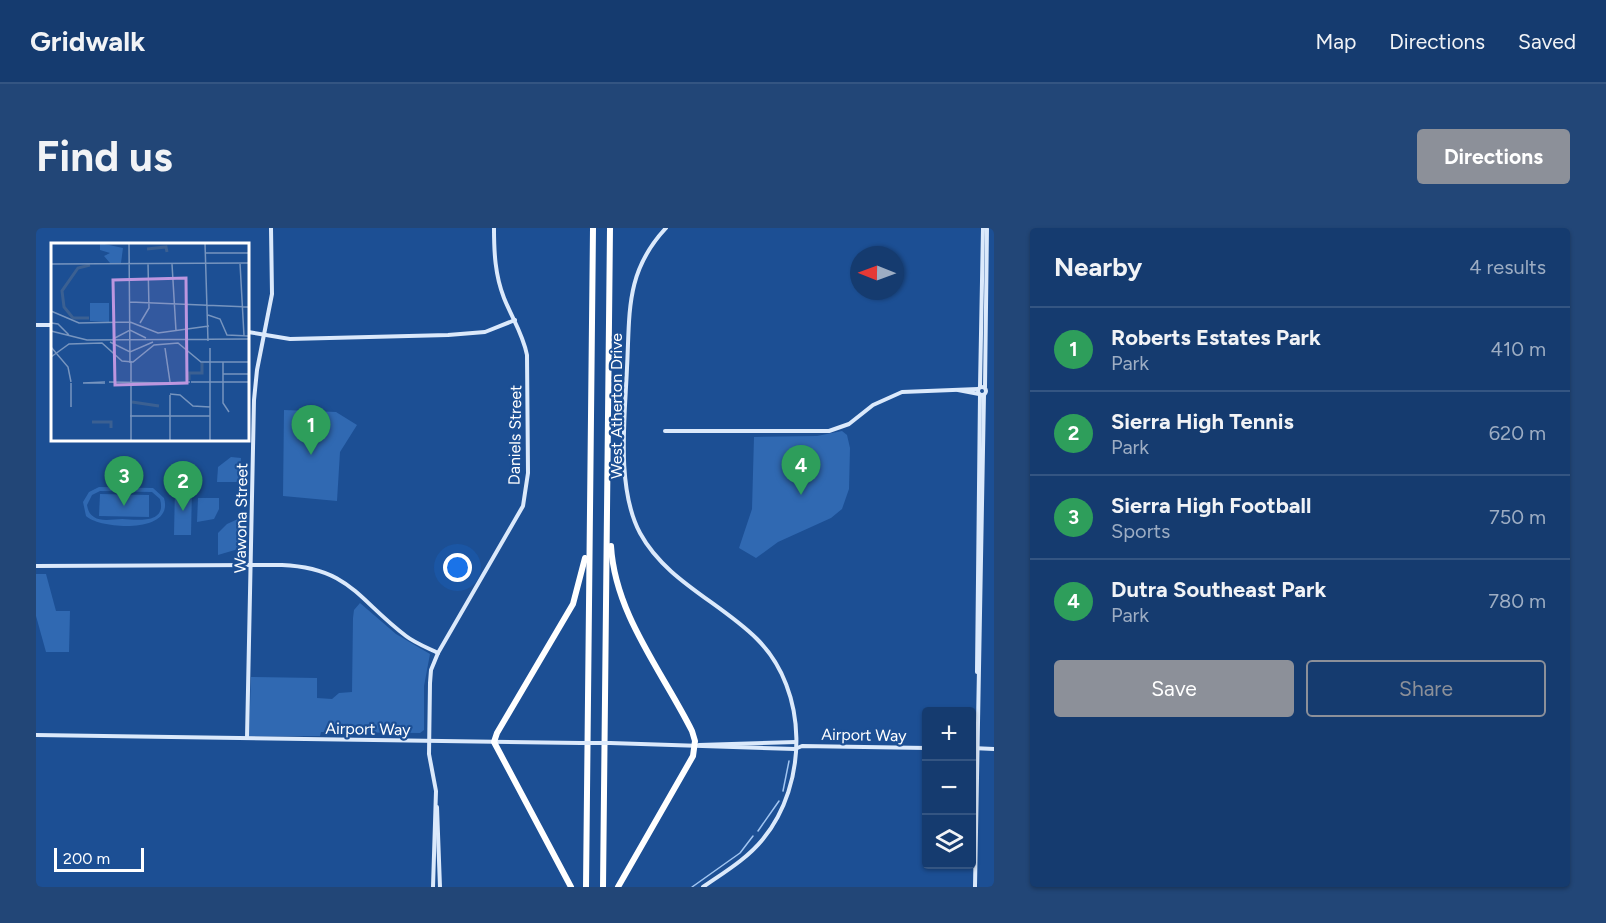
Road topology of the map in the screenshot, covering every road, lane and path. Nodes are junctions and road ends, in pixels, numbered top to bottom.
1 (271, 228) edge
2 (494, 228) edge
3 (592, 228) edge
4 (612, 228) edge
5 (666, 228) edge
6 (985, 228) edge
7 (516, 320) junction
8 (249, 332) edge
9 (264, 335) junction
10 (982, 391) junction
11 (994, 391) edge
12 (665, 431) dead end
13 (607, 507) junction
14 (589, 510) junction
15 (36, 566) edge
16 (252, 566) junction
17 (438, 653) junction
18 (976, 712) edge
19 (36, 735) edge
20 (247, 739) junction
21 (429, 742) junction
22 (495, 742) junction
23 (795, 742) junction
24 (697, 745) junction
25 (802, 746) junction
26 (922, 748) edge
27 (976, 748) edge
28 (994, 748) edge
29 (795, 749) junction
30 (974, 761) edge
31 (436, 803) junction
32 (433, 887) edge
33 (440, 887) edge
34 (571, 887) edge
35 (586, 887) edge
36 (603, 887) edge
37 (618, 887) edge
38 (703, 887) edge
39 (975, 887) edge

1 - 9 street, Wawona Street
2 - 7 street, Daniels Street
3 - 14 highway
4 - 13 highway
5 - 23 street, West Atherton Drive
6 - 10 street
7 - 9 street
7 - 17 street, Daniels Street
8 - 9 street
9 - 16 street, Wawona Street
10 - 11 street
10 - 12 street
10 - 18 street
13 - 24 highway
13 - 36 highway
14 - 22 highway
14 - 35 highway
15 - 16 street
16 - 17 street
16 - 20 street, Wawona Street
17 - 21 street, Daniels Street
19 - 20 street, Airport Way
20 - 21 street, Airport Way
21 - 22 street, Airport Way
21 - 31 street, Daniels Street
22 - 24 street, Airport Way, bridge
22 - 34 highway
23 - 24 street, Airport Way
23 - 25 street, Airport Way
23 - 29 street, West Atherton Drive
24 - 29 street, Airport Way
24 - 37 highway
25 - 26 street, Airport Way
25 - 29 street, Airport Way
27 - 28 street
29 - 38 street, West Atherton Drive
30 - 39 street
31 - 32 street, Daniels Street
31 - 33 street, Daniels Street

